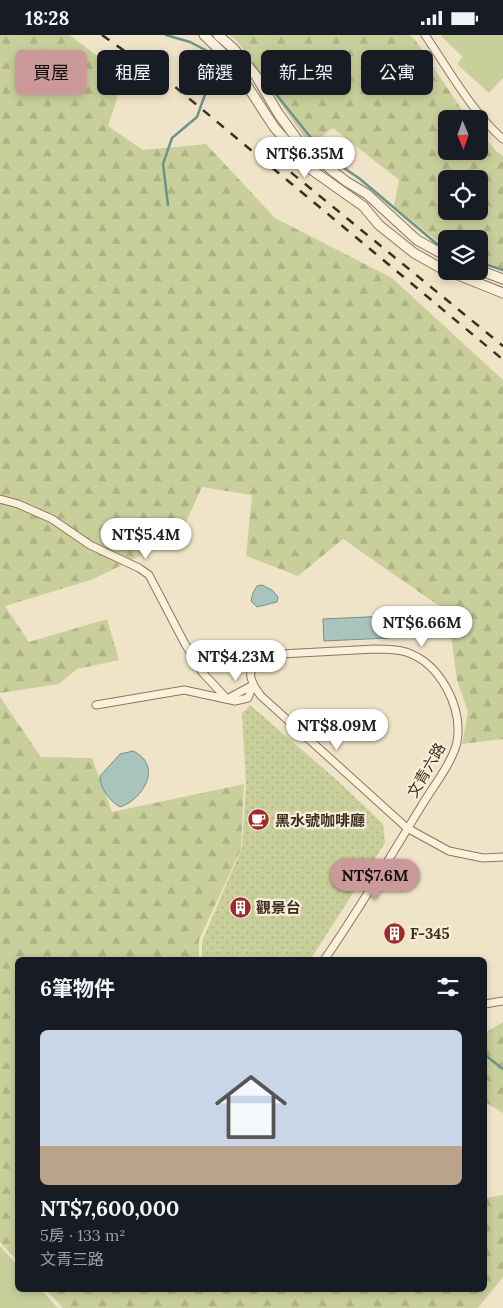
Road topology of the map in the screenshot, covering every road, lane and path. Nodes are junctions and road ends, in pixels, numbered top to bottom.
1 (204, 35) edge
2 (218, 35) edge
3 (425, 35) edge
4 (503, 139) edge
5 (438, 252) edge
6 (438, 266) edge
7 (488, 273) edge
8 (503, 279) edge
9 (470, 280) edge
10 (503, 293) edge
11 (0, 499) edge
12 (253, 685) junction
13 (227, 699) junction
14 (96, 705) dead end
15 (407, 829) junction
16 (503, 857) edge
17 (326, 957) edge
18 (503, 1001) edge
19 (487, 1004) edge

1 - 6 street
2 - 5 street
3 - 4 street
7 - 8 street
9 - 10 street
11 - 13 street
12 - 13 street
12 - 15 street
12 - 15 street, 文青六路
13 - 14 street
15 - 16 street
15 - 17 street, 文青六路
18 - 19 street

